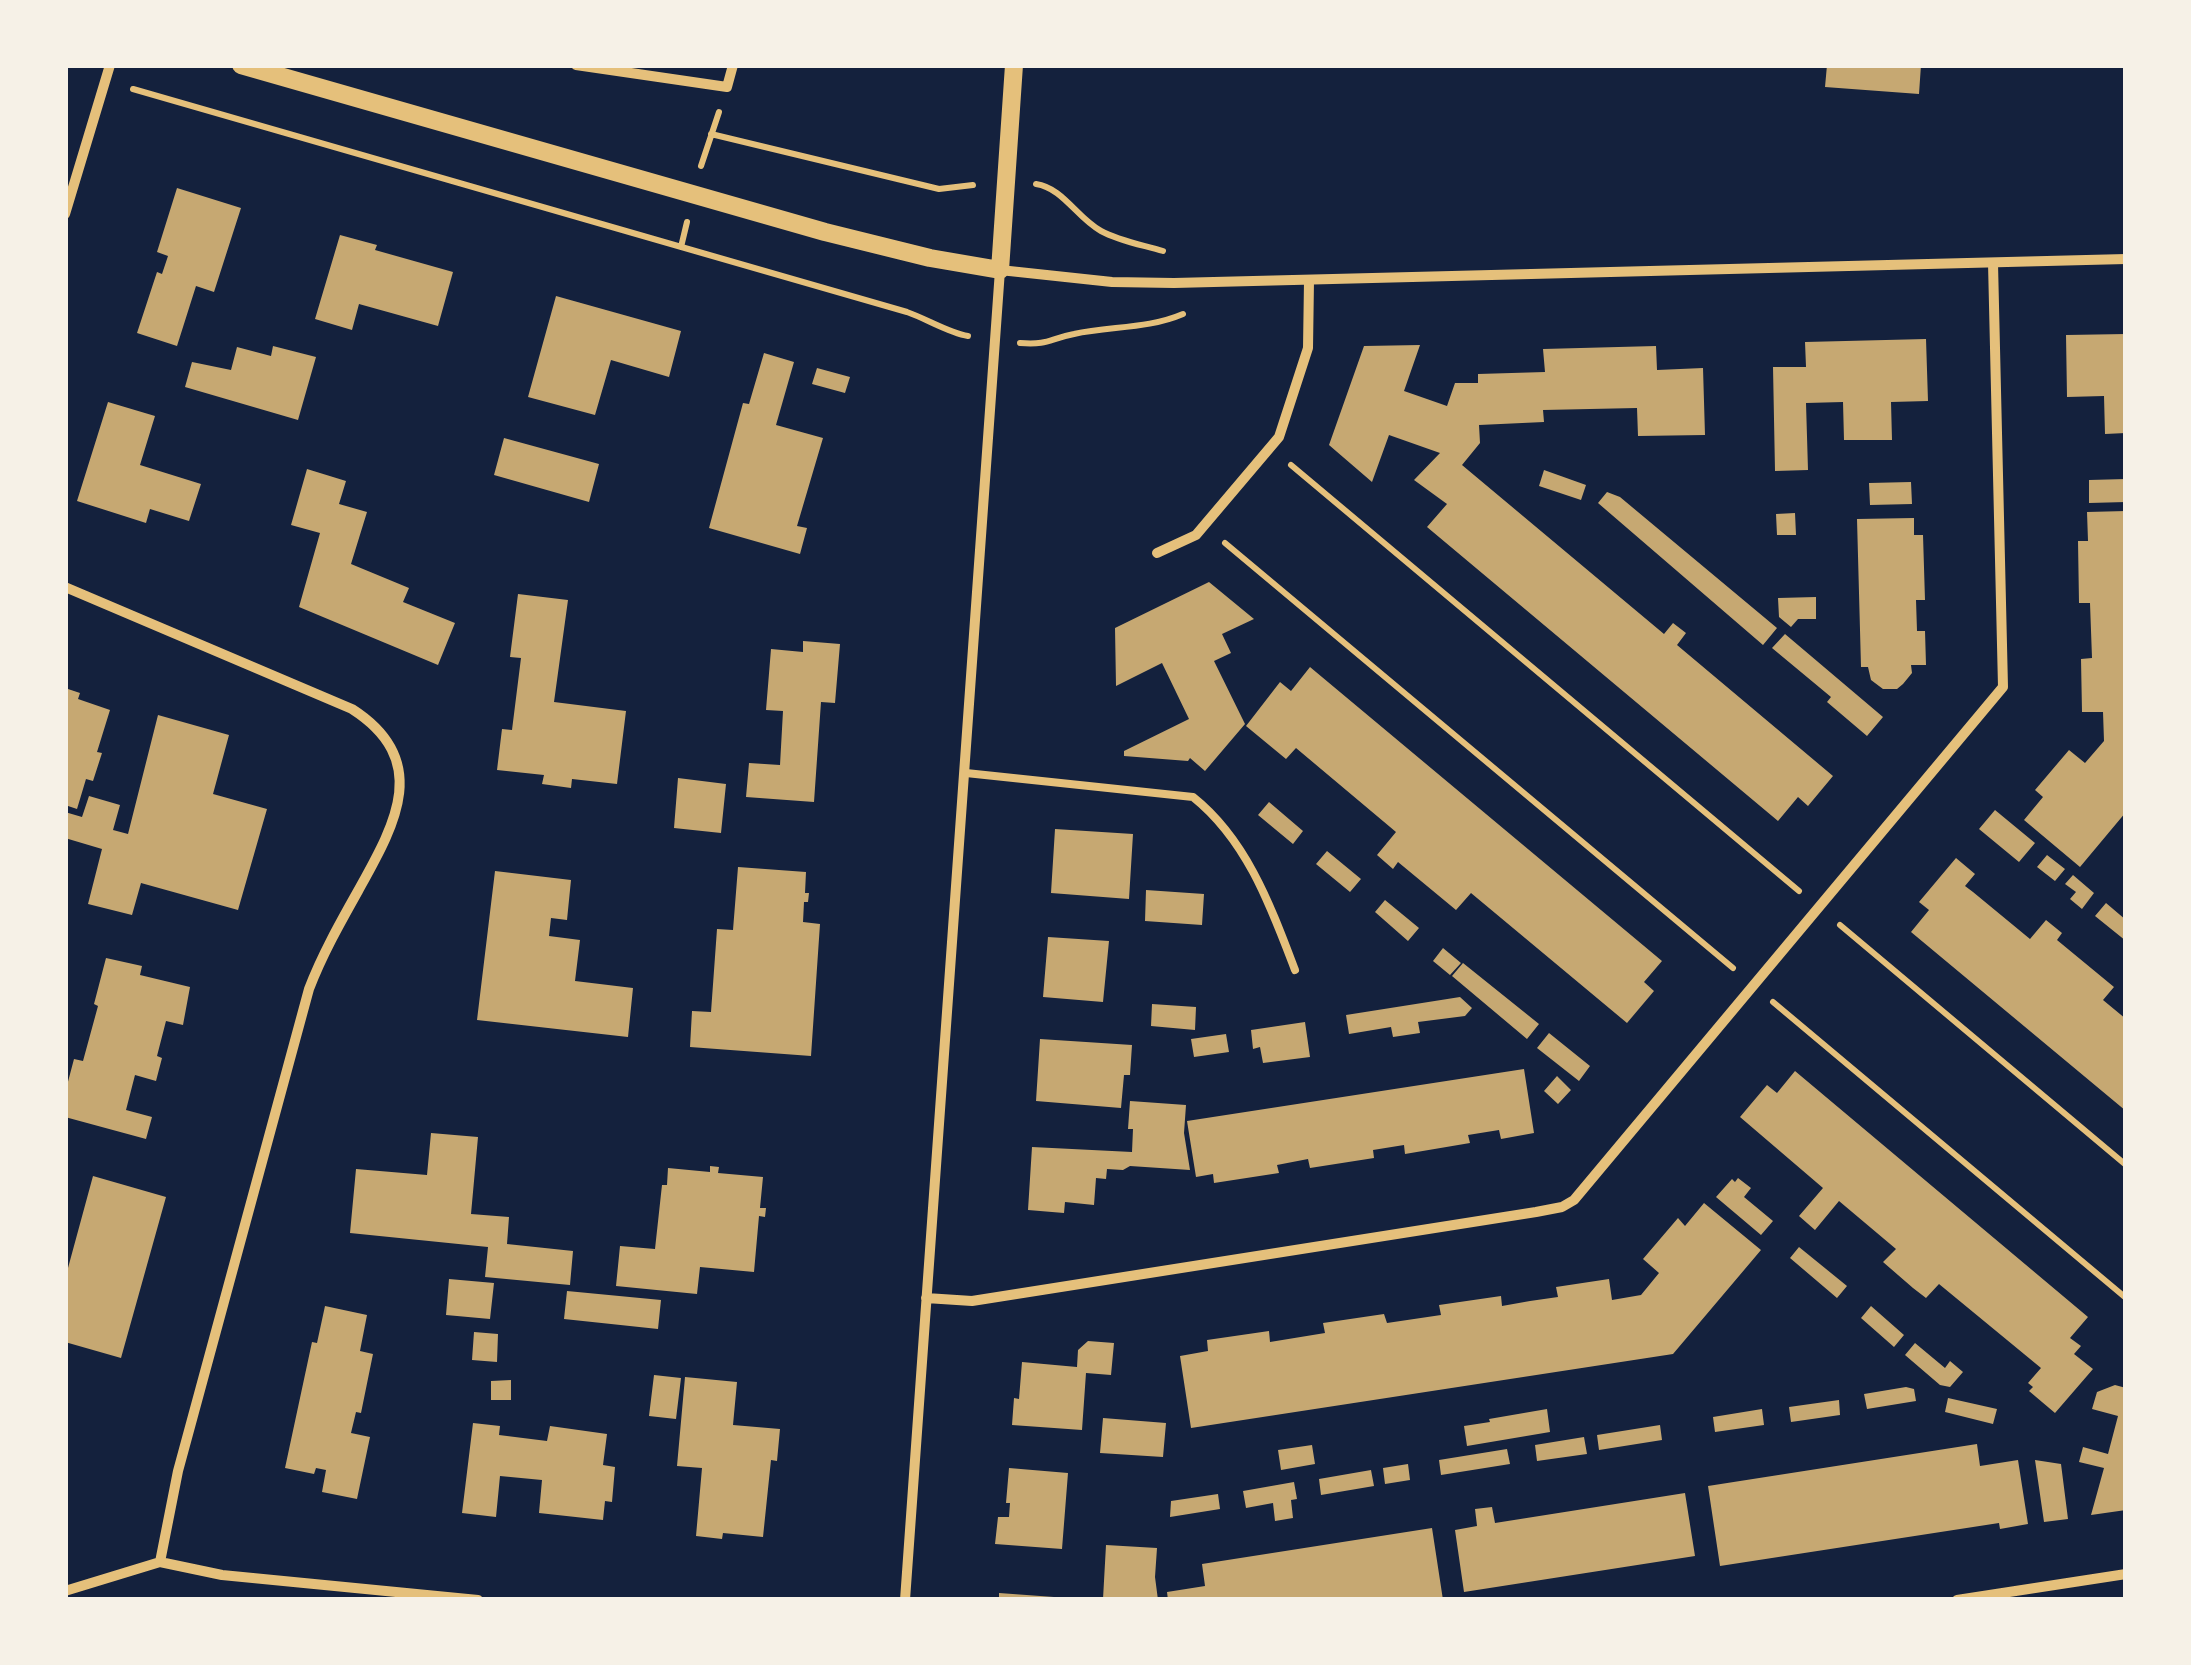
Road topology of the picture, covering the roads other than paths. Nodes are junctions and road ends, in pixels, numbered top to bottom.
1 (110, 65) edge
2 (241, 65) edge
3 (576, 65) edge
4 (732, 65) edge
5 (1014, 65) edge
6 (65, 214) edge
7 (2126, 259) edge
8 (1994, 263) junction
9 (1000, 270) junction
10 (1309, 281) junction
11 (1157, 554) dead end
12 (65, 587) edge
13 (966, 772) junction
14 (1296, 970) dead end
15 (926, 1298) junction
16 (160, 1562) junction
17 (2126, 1574) edge
18 (65, 1591) edge
19 (478, 1600) edge
20 (905, 1600) edge
21 (1957, 1600) edge

1 - 6 street
2 - 9 street
3 - 4 street
5 - 9 street
7 - 8 street
8 - 10 street
8 - 15 street
9 - 10 street
9 - 13 street
10 - 11 street
12 - 16 street
13 - 14 lane
13 - 15 street
15 - 20 street
16 - 18 street
16 - 19 street
17 - 21 street

